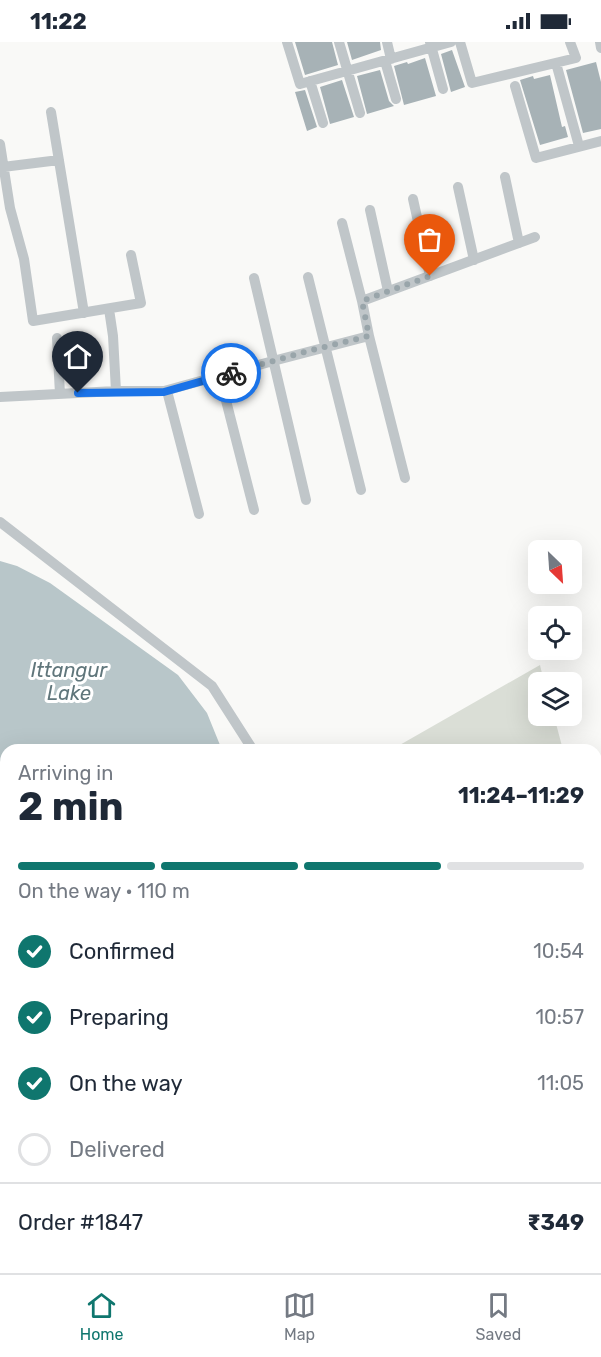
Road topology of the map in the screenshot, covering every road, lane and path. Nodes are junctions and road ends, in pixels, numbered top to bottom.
1 (287, 42) edge
2 (339, 42) edge
3 (387, 42) edge
4 (451, 42) edge
5 (460, 42) edge
6 (570, 42) edge
7 (600, 42) edge
8 (431, 45) edge
9 (601, 48) edge
10 (388, 59) junction
11 (556, 63) junction
12 (347, 71) junction
13 (310, 81) junction
14 (515, 86) dead end
15 (443, 89) dead end
16 (396, 99) dead end
17 (51, 112) dead end
18 (360, 113) dead end
19 (323, 123) dead end
20 (601, 141) edge
21 (0, 144) edge
22 (579, 147) junction
23 (59, 160) junction
24 (3, 167) junction
25 (505, 177) dead end
26 (458, 187) dead end
27 (414, 200) dead end
28 (370, 210) dead end
29 (342, 223) dead end
30 (535, 237) dead end
31 (519, 243) junction
32 (131, 255) dead end
33 (474, 260) junction
34 (430, 276) junction
35 (308, 277) dead end
36 (254, 278) dead end
37 (388, 291) junction
38 (362, 301) junction
39 (109, 309) junction
40 (84, 313) junction
41 (369, 336) junction
42 (57, 338) dead end
43 (325, 346) junction
44 (273, 361) junction
45 (220, 376) junction
46 (116, 391) junction
47 (167, 391) junction
48 (60, 394) junction
49 (0, 397) edge
50 (405, 478) dead end
51 (361, 490) dead end
52 (306, 500) dead end
53 (254, 510) dead end
54 (199, 514) dead end
55 (0, 522) edge
56 (249, 744) edge

1 - 13 street
2 - 12 street
3 - 10 street
4 - 8 street
5 - 11 street
6 - 11 street
7 - 9 street
8 - 10 street
8 - 15 street
10 - 12 street
10 - 16 street
11 - 22 street
12 - 13 street
12 - 18 street
13 - 19 street
14 - 22 street
17 - 23 street
20 - 22 street
21 - 24 street
23 - 24 street
23 - 40 street
24 - 40 street
25 - 31 street
26 - 33 street
27 - 34 street
28 - 37 street
29 - 38 street
30 - 31 street
31 - 33 street
32 - 39 street
33 - 34 street
34 - 37 street
35 - 43 street
36 - 44 street
37 - 38 street
38 - 41 street
39 - 40 street
39 - 46 street
41 - 43 street
41 - 50 street
42 - 48 street
43 - 44 street
43 - 51 street
44 - 45 street
44 - 52 street
45 - 47 street
45 - 53 street
46 - 47 street
46 - 48 street
47 - 54 street
48 - 49 street
55 - 56 street

